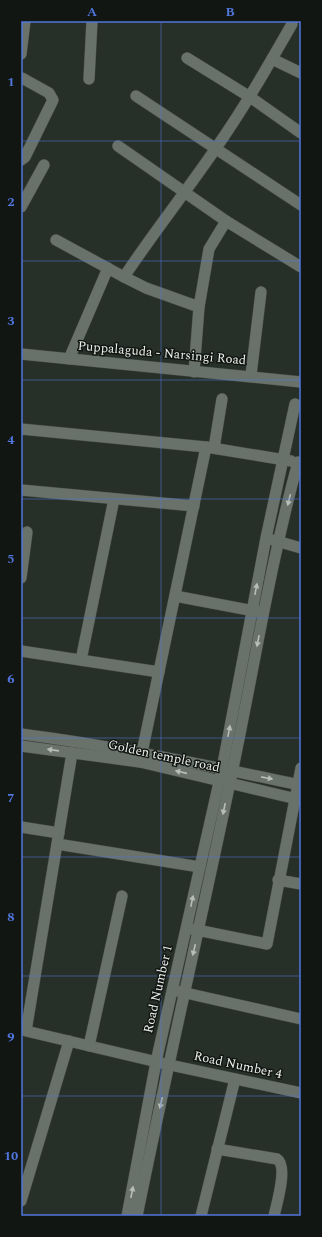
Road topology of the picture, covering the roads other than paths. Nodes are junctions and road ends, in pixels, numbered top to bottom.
1 (25, 21) edge
2 (92, 21) edge
3 (292, 23) edge
4 (21, 54) edge
5 (187, 58) dead end
6 (272, 59) junction
7 (301, 73) edge
8 (22, 78) edge
9 (89, 79) dead end
10 (136, 96) dead end
11 (250, 97) junction
12 (301, 133) edge
13 (118, 146) dead end
14 (216, 149) junction
15 (21, 160) edge
16 (44, 165) dead end
17 (184, 192) junction
18 (301, 205) edge
19 (21, 207) edge
20 (226, 221) junction
21 (56, 240) dead end
22 (301, 266) edge
23 (108, 268) junction
24 (124, 277) junction
25 (260, 292) dead end
26 (199, 307) junction
27 (21, 354) edge
28 (69, 359) junction
29 (194, 372) junction
30 (250, 375) junction
31 (301, 382) edge
32 (222, 400) dead end
33 (295, 404) dead end
34 (21, 429) edge
35 (210, 447) junction
36 (284, 459) junction
37 (300, 462) edge
38 (280, 474) junction
39 (298, 477) edge
40 (21, 490) edge
41 (114, 499) junction
42 (194, 506) junction
43 (27, 532) dead end
44 (266, 538) junction
45 (278, 541) junction
46 (301, 548) edge
47 (21, 578) edge
48 (175, 596) junction
49 (252, 611) junction
50 (264, 614) junction
51 (21, 651) edge
52 (81, 660) junction
53 (159, 672) junction
54 (21, 734) edge
55 (21, 746) edge
56 (72, 753) junction
57 (141, 758) junction
58 (301, 768) edge
59 (227, 770) junction
60 (224, 782) junction
61 (299, 785) edge
62 (298, 799) edge
63 (21, 826) edge
64 (58, 839) junction
65 (200, 868) junction
66 (278, 880) junction
67 (301, 884) edge
68 (122, 896) dead end
69 (187, 928) junction
70 (198, 930) junction
71 (172, 990) junction
72 (184, 992) junction
73 (301, 1019) edge
74 (23, 1031) edge
75 (68, 1041) junction
76 (89, 1046) junction
77 (156, 1062) junction
78 (170, 1065) junction
79 (234, 1080) junction
80 (301, 1092) edge
81 (217, 1149) junction
82 (21, 1201) edge
83 (127, 1216) edge
84 (137, 1216) edge
85 (201, 1216) edge
86 (274, 1216) edge

1 - 4 street
2 - 9 street
3 - 6 street
5 - 11 street
6 - 7 street
6 - 11 street
8 - 15 street
10 - 14 street
11 - 12 street
11 - 14 street
13 - 17 street
14 - 17 street
14 - 18 street
16 - 19 street
17 - 20 street
17 - 24 street
20 - 22 street
20 - 26 street
21 - 23 street
23 - 24 street
23 - 28 street
24 - 26 street
25 - 30 street
26 - 29 street
27 - 28 street, Puppalaguda - Narsingi Road
28 - 29 street, Puppalaguda - Narsingi Road
29 - 30 street, Puppalaguda - Narsingi Road
30 - 31 street, Puppalaguda - Narsingi Road
32 - 35 street
33 - 36 street
34 - 35 street
35 - 36 street
35 - 42 street
36 - 37 street
36 - 38 street
37 - 39 street
38 - 39 street
38 - 44 street
39 -> 45 street
40 - 41 street
41 - 42 street
41 - 52 street
42 - 48 street
43 - 47 street
44 - 45 street
49 -> 44 street
45 - 46 street
45 - 50 street
48 - 49 street
48 - 53 street
49 - 50 street
59 -> 49 street
50 -> 59 street
51 - 52 street
52 - 53 street
53 - 57 street
54 - 57 street, Golden temple road
56 -> 55 street, Golden temple road
56 - 57 street, Golden temple road
56 - 64 street
57 - 59 street, Golden temple road
60 -> 57 street, Golden temple road
58 - 61 street
59 - 60 street, Road Number 1
59 -> 61 street, Golden temple road
60 - 62 street, Golden temple road
60 - 65 street, Road Number 1
60 -> 70 street, Road Number 1
61 - 62 street
62 - 66 street
63 - 64 street
64 - 65 street
64 - 74 street
69 -> 65 street, Road Number 1
66 - 67 street
66 - 70 street
68 - 76 street
69 - 70 street
69 - 71 street, Road Number 1
70 -> 72 street, Road Number 1
71 - 72 street
71 - 77 street, Road Number 1
72 - 73 street
72 - 78 street, Road Number 1
74 - 75 street, Road Number 4
75 - 76 street, Road Number 4
75 - 82 street
76 - 77 street, Road Number 4
77 - 78 street, Road Number 4
83 -> 77 street, Road Number 1
78 - 79 street, Road Number 4
78 -> 84 street, Road Number 1
79 - 80 street, Road Number 4
79 - 81 street
81 - 85 street
81 - 86 street

